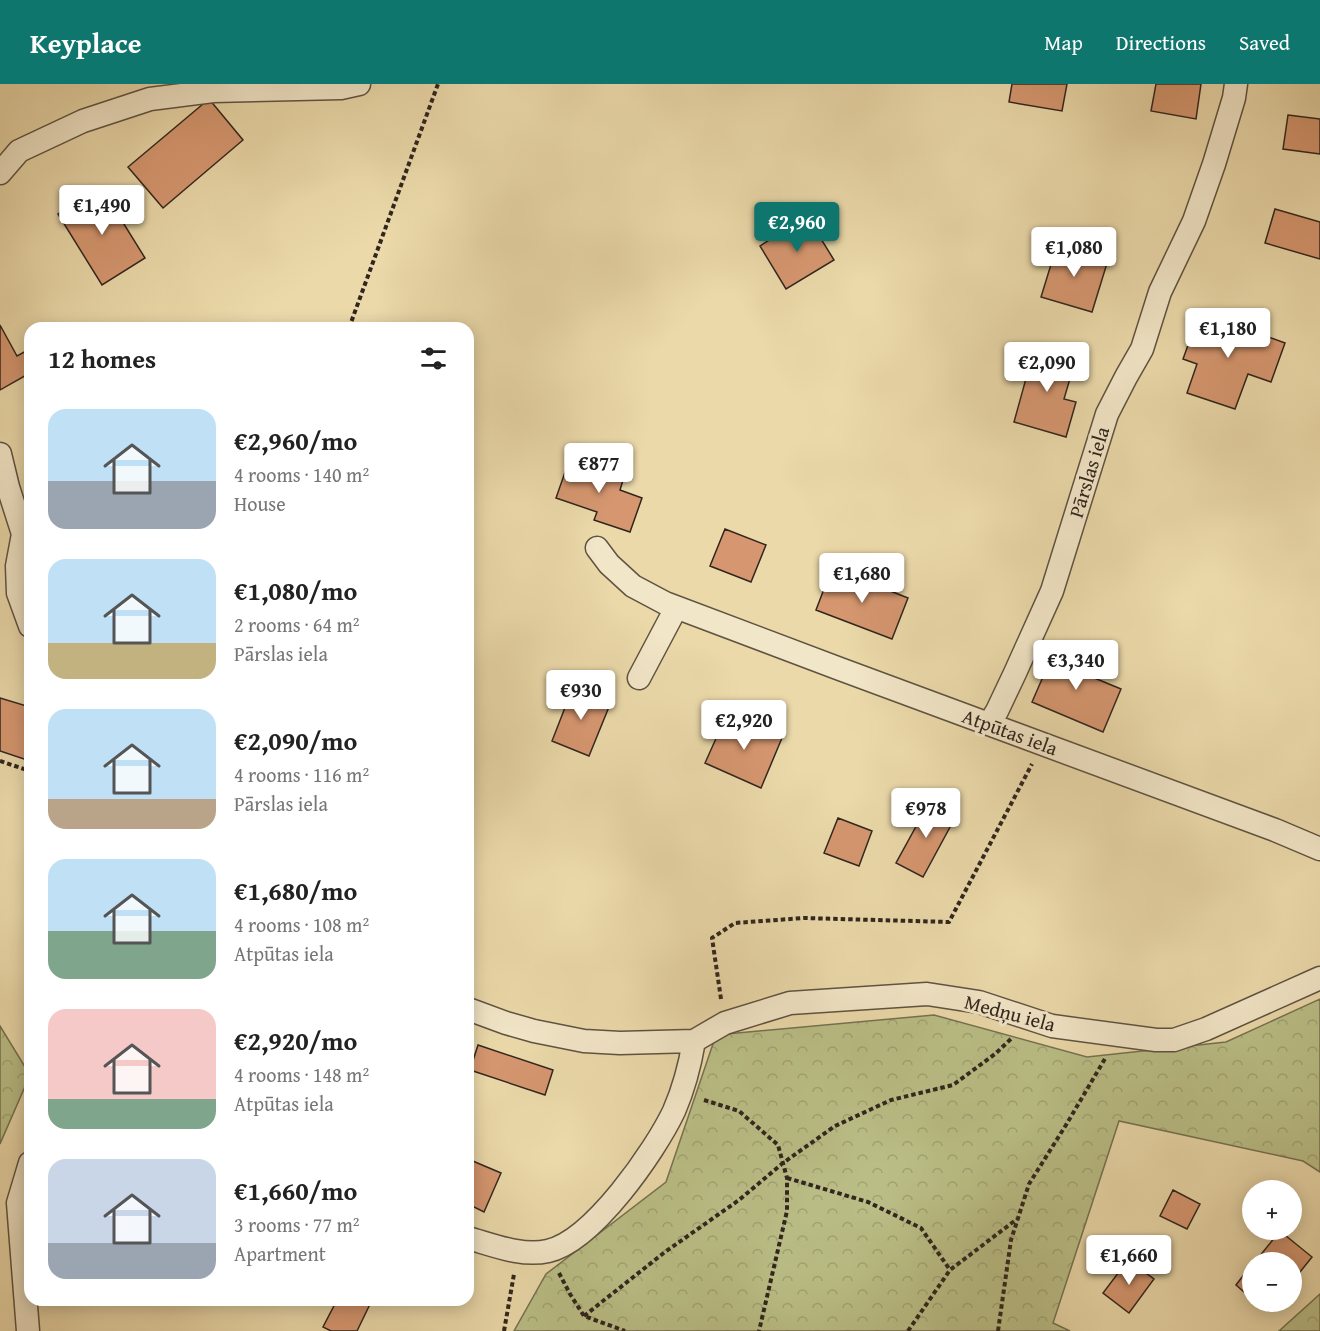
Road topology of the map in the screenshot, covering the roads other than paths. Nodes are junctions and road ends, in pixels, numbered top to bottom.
1 (1236, 84) edge
2 (350, 86) edge
3 (0, 173) edge
4 (0, 454) edge
5 (24, 525) edge
6 (24, 542) edge
7 (597, 548) dead end
8 (676, 608) junction
9 (24, 610) edge
10 (639, 678) dead end
11 (989, 724) junction
12 (1320, 849) edge
13 (1320, 978) edge
14 (474, 1010) edge
15 (694, 1041) junction
16 (24, 1182) edge
17 (474, 1240) edge
18 (24, 1280) edge
19 (26, 1306) edge
20 (28, 1331) edge

1 - 11 street, Pārslas iela
2 - 3 street
4 - 5 street
6 - 9 street
7 - 8 street, Atpūtas iela
8 - 10 street
8 - 11 street, Atpūtas iela
11 - 12 street, Atpūtas iela
13 - 15 street, Medņu iela
14 - 15 street, Medņu iela
15 - 17 street
16 - 18 street
19 - 20 street

